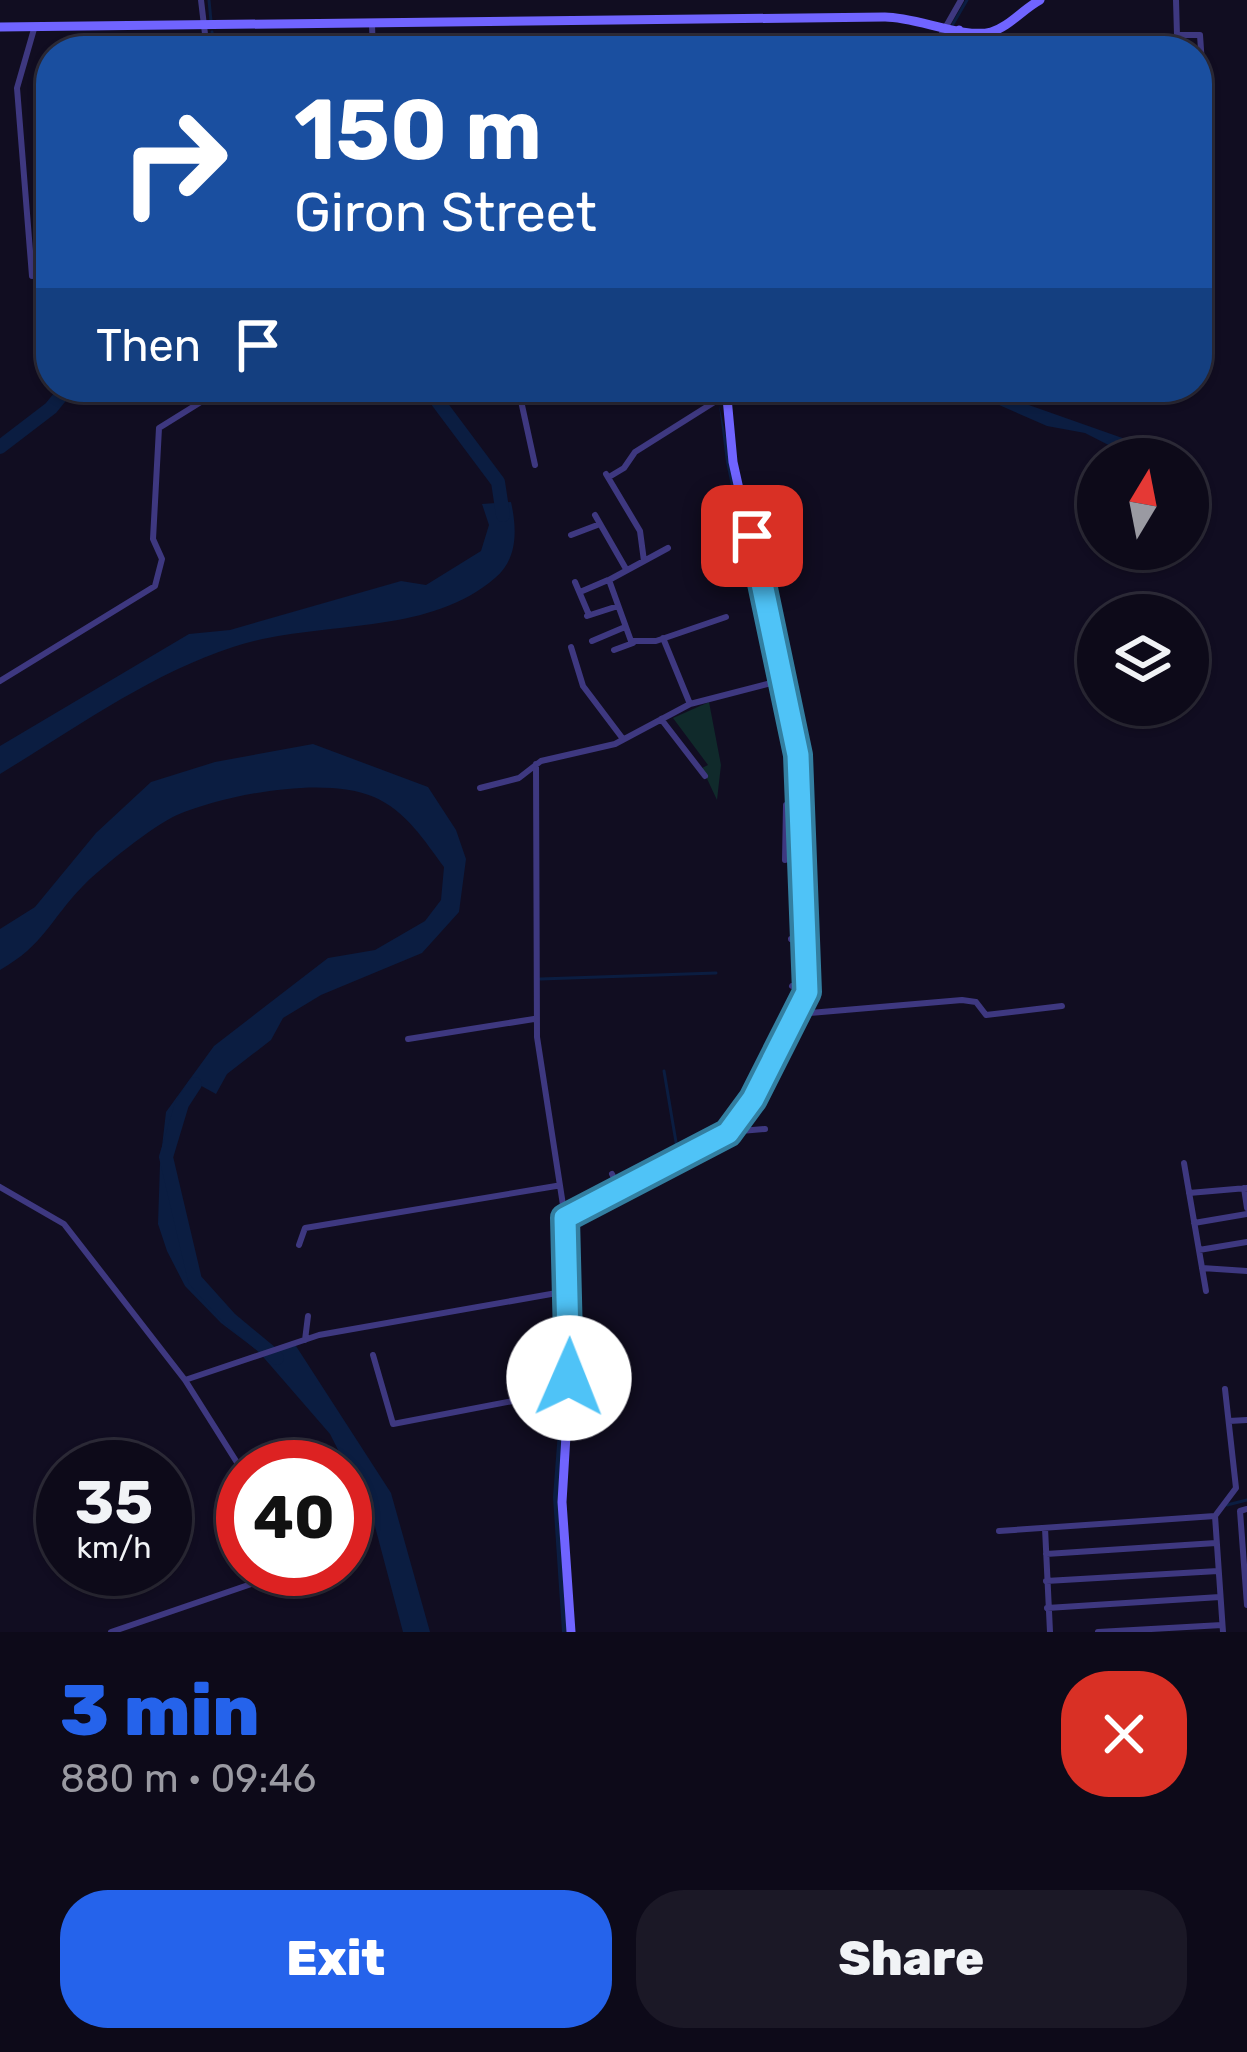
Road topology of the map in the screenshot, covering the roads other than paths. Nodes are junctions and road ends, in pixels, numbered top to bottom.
1 (201, 0) edge
2 (961, 0) edge
3 (1040, 0) edge
4 (1176, 0) edge
5 (372, 22) junction
6 (945, 25) junction
7 (204, 26) junction
8 (0, 27) edge
9 (34, 29) junction
10 (958, 30) junction
11 (205, 36) edge
12 (372, 36) edge
13 (940, 36) edge
14 (955, 36) edge
15 (1200, 36) edge
16 (32, 276) dead end
17 (201, 402) edge
18 (521, 402) edge
19 (723, 404) joint
20 (536, 465) dead end
21 (745, 526) junction
22 (572, 536) dead end
23 (712, 538) dead end
24 (668, 548) dead end
25 (644, 562) junction
26 (627, 571) junction
27 (608, 580) dead end
28 (575, 582) dead end
29 (580, 592) junction
30 (618, 605) junction
31 (726, 617) dead end
32 (626, 627) junction
33 (662, 638) junction
34 (592, 641) dead end
35 (634, 643) junction
36 (571, 647) dead end
37 (614, 650) dead end
38 (0, 681) edge
39 (779, 681) junction
40 (690, 704) junction
41 (661, 719) junction
42 (623, 740) junction
43 (536, 764) junction
44 (704, 776) dead end
45 (480, 788) dead end
46 (797, 805) junction
47 (785, 860) dead end
48 (792, 986) dead end
49 (805, 991) junction
50 (1062, 1006) dead end
51 (798, 1014) junction
52 (536, 1018) junction
53 (408, 1039) dead end
54 (765, 1129) dead end
55 (729, 1132) junction
56 (1184, 1163) dead end
57 (557, 1185) junction
58 (0, 1186) edge
59 (1246, 1188) edge
60 (1189, 1193) junction
61 (562, 1210) junction
62 (1247, 1211) edge
63 (1194, 1223) junction
64 (1247, 1243) edge
65 (299, 1245) dead end
66 (1199, 1250) junction
67 (1202, 1268) junction
68 (1247, 1271) edge
69 (1206, 1291) dead end
70 (564, 1292) junction
71 (308, 1316) dead end
72 (305, 1340) junction
73 (373, 1355) dead end
74 (568, 1356) junction
75 (553, 1376) dead end
76 (568, 1377) junction
77 (184, 1380) junction
78 (1225, 1389) dead end
79 (1247, 1420) edge
80 (1229, 1421) junction
81 (222, 1440) edge
82 (1247, 1486) edge
83 (1236, 1488) junction
84 (547, 1502) dead end
85 (561, 1502) junction
86 (1247, 1510) edge
87 (1214, 1516) junction
88 (549, 1523) dead end
89 (561, 1523) junction
90 (1045, 1528) junction
91 (999, 1531) dead end
92 (550, 1540) dead end
93 (562, 1540) junction
94 (1216, 1543) junction
95 (1046, 1554) junction
96 (1218, 1571) junction
97 (1046, 1581) junction
98 (216, 1596) edge
99 (1220, 1597) junction
100 (1247, 1606) edge
101 (1047, 1609) junction
102 (1222, 1628) edge
103 (111, 1632) edge
104 (571, 1632) edge
105 (1050, 1632) edge
106 (1098, 1632) edge

1 - 7 street
2 - 6 street
3 - 10 street
4 - 15 street
5 - 6 street
5 - 7 street
5 - 12 street
6 - 10 street
6 - 13 street
7 - 9 street
7 - 11 street
8 - 9 street
9 - 16 street
10 - 14 street
17 - 38 street
18 - 20 street
19 - 21 street
19 - 25 street
21 - 23 street
21 - 39 street
22 - 26 street
24 - 25 street
25 - 26 street
26 - 30 street
27 - 29 street
28 - 29 street
29 - 30 street
30 - 32 street
31 - 33 street
32 - 34 street
32 - 35 street
33 - 35 street
33 - 40 street
35 - 37 street
36 - 42 street
39 - 40 street
39 - 46 street
40 - 41 street
41 - 42 street
41 - 44 street
42 - 43 street
43 - 45 street
43 - 52 street
46 - 47 street
46 - 49 street
48 - 49 street
49 - 51 street
50 - 51 street
51 - 55 street
52 - 53 street
52 - 57 street
54 - 55 street
55 - 61 street
56 - 60 street
57 - 61 street
57 - 65 street
58 - 77 street
59 - 60 street
59 - 62 street
60 - 63 street
61 - 70 street
62 - 63 street
63 - 66 street
64 - 66 street
66 - 67 street
67 - 68 street
67 - 69 street
70 - 72 street
70 - 74 street
71 - 72 street
72 - 77 street
73 - 74 street
74 - 76 street
75 - 76 street
76 - 85 street
77 - 81 street
78 - 80 street
79 - 80 street
80 - 83 street
82 - 83 street
83 - 87 street
84 - 85 street
85 - 89 street
86 - 100 street
87 - 90 street
87 - 94 street
88 - 89 street
89 - 93 street
90 - 91 street
90 - 95 street
92 - 93 street
93 - 104 street
94 - 95 street
94 - 96 street
95 - 97 street
96 - 97 street
96 - 99 street
97 - 101 street
98 - 103 street
99 - 101 street
99 - 102 street
101 - 105 street
102 - 106 street

